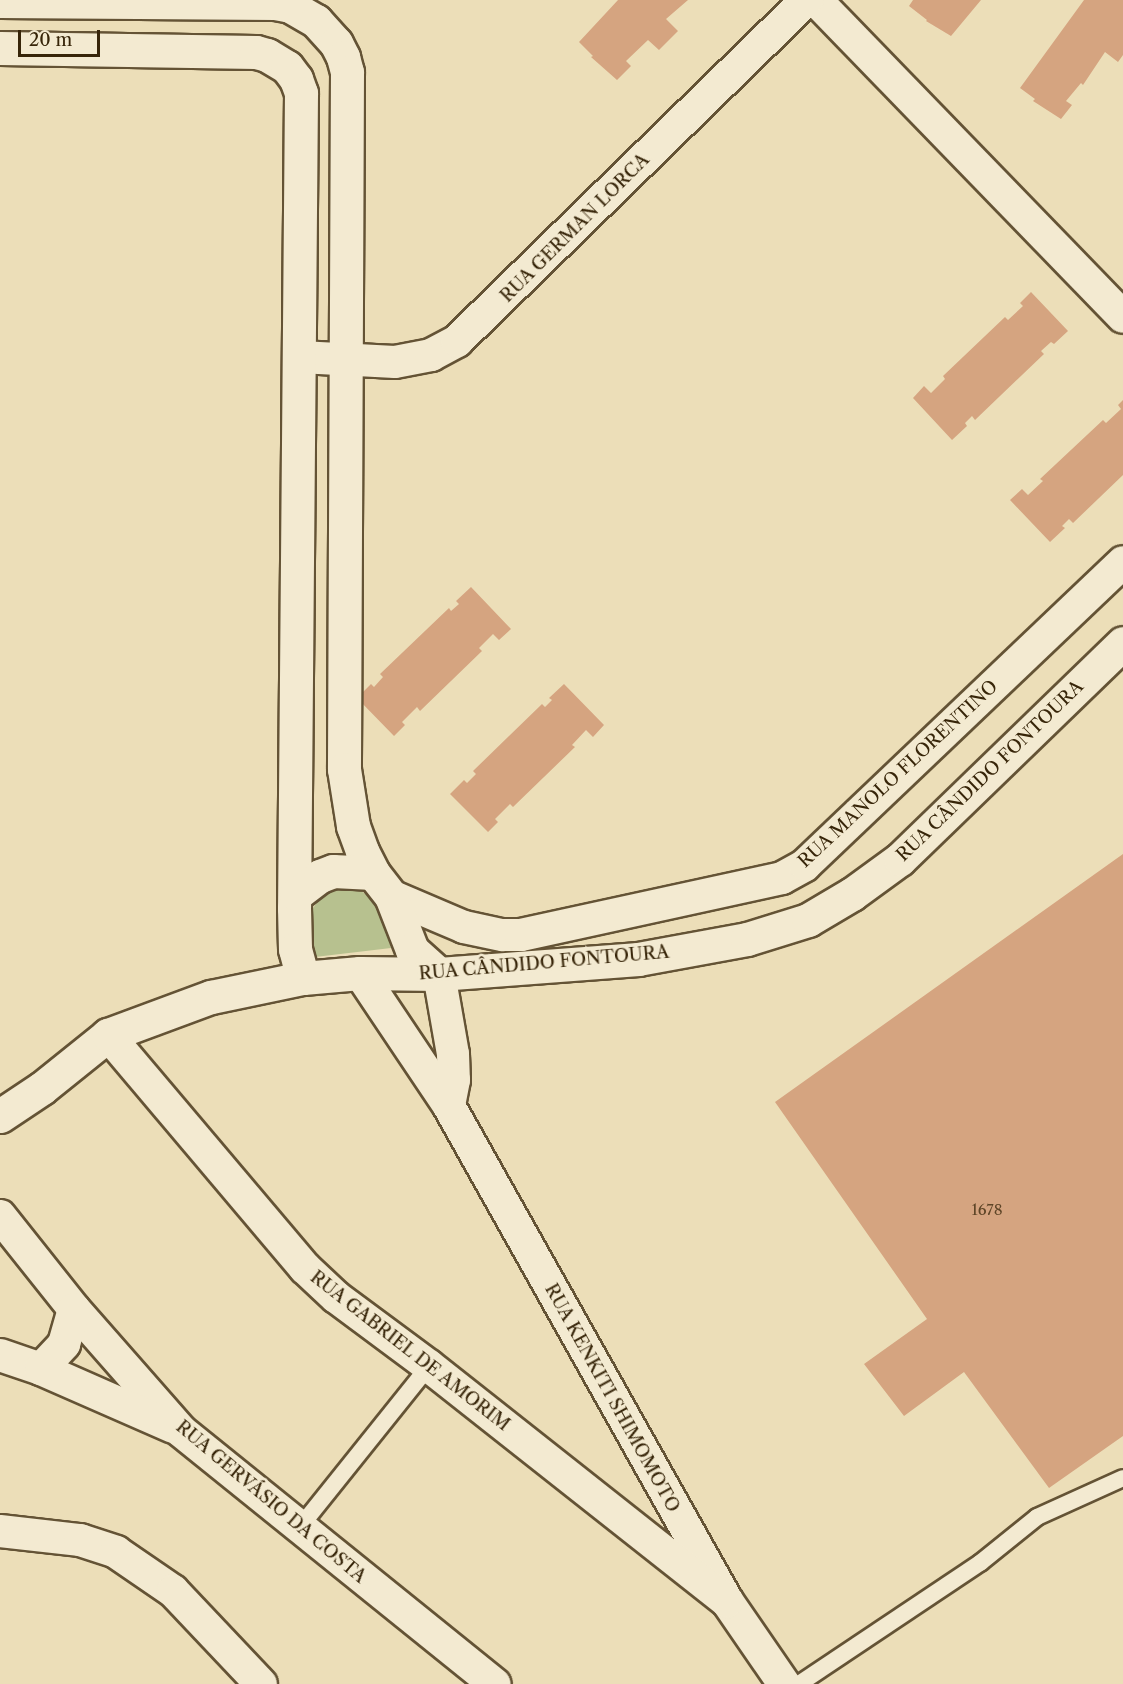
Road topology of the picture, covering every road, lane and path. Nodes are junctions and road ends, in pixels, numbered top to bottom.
1 (807, 0) edge
2 (816, 0) edge
3 (0, 1) edge
4 (304, 6) edge
5 (0, 48) edge
6 (1123, 317) edge
7 (300, 357) junction
8 (346, 358) junction
9 (1123, 562) edge
10 (1123, 643) edge
11 (382, 884) junction
12 (296, 894) junction
13 (360, 973) junction
14 (440, 974) junction
15 (303, 978) junction
16 (108, 1035) junction
17 (449, 1106) junction
18 (0, 1116) edge
19 (0, 1216) edge
20 (74, 1309) junction
21 (0, 1355) edge
22 (429, 1366) junction
23 (41, 1369) junction
24 (181, 1431) junction
25 (1123, 1478) edge
26 (300, 1527) junction
27 (0, 1531) edge
28 (727, 1601) junction
29 (261, 1684) edge
30 (495, 1684) edge
31 (784, 1684) edge
32 (799, 1684) edge

1 - 8 street, RUA GERMAN LORCA
2 - 6 street
3 - 4 street
4 - 8 street
5 - 7 street
7 - 8 street, RUA GERMAN LORCA
7 - 12 street
8 - 11 street
9 - 11 street, RUA MANOLO FLORENTINO
10 - 14 street, RUA CÂNDIDO FONTOURA
11 - 12 street
11 - 14 street
12 - 15 street
13 - 14 street, RUA CÂNDIDO FONTOURA
13 - 15 street, RUA CÂNDIDO FONTOURA
13 - 17 street, RUA KENKITI SHIMOMOTO
14 - 17 street
15 - 16 street, RUA CÂNDIDO FONTOURA
16 - 18 street, RUA CÂNDIDO FONTOURA
16 - 22 street, RUA GABRIEL DE AMORIM
17 - 28 street, RUA KENKITI SHIMOMOTO
19 - 20 street, RUA GERVÁSIO DA COSTA
20 - 23 street
20 - 24 street, RUA GERVÁSIO DA COSTA
21 - 23 street
22 - 26 lane
22 - 28 street, RUA GABRIEL DE AMORIM
23 - 24 street
24 - 26 street, RUA GERVÁSIO DA COSTA
25 - 32 lane
26 - 30 street, RUA GERVÁSIO DA COSTA
27 - 29 street
28 - 31 street, RUA KENKITI SHIMOMOTO

